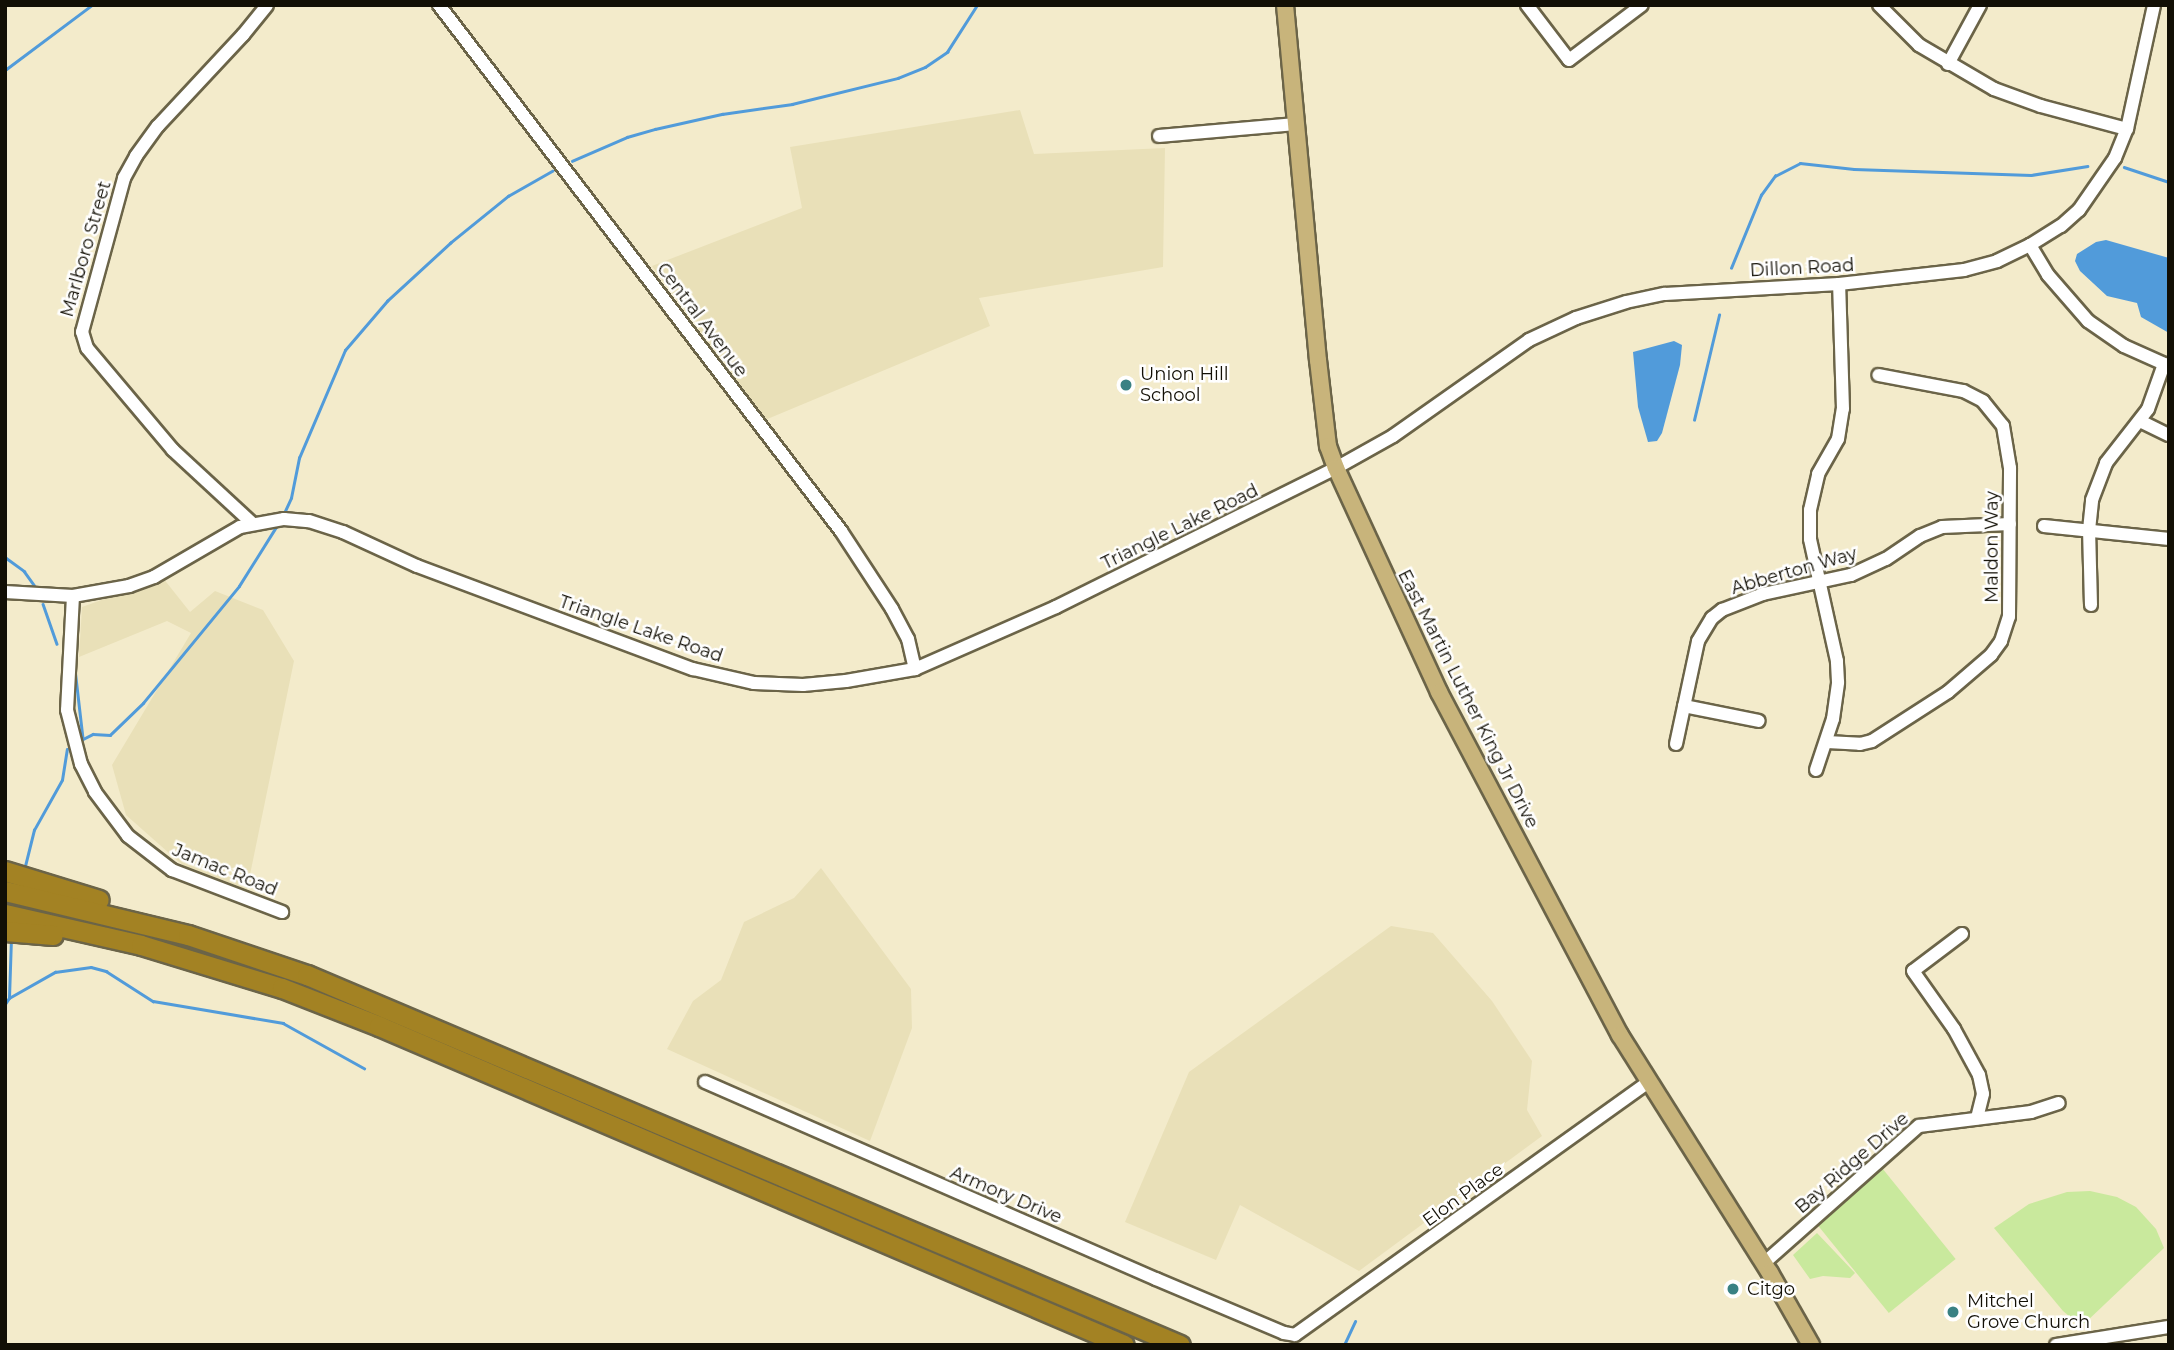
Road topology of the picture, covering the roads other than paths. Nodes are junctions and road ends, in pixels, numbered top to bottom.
1 (267, 5) edge
2 (1285, 5) edge
3 (1527, 5) edge
4 (1642, 5) edge
5 (1879, 5) edge
6 (1980, 5) edge
7 (2154, 5) edge
8 (445, 8) edge
9 (1948, 64) junction
10 (1295, 124) junction
11 (2127, 129) junction
12 (1159, 136) dead end
13 (2030, 246) junction
14 (1839, 284) junction
15 (2166, 365) edge
16 (1878, 375) dead end
17 (2140, 421) junction
18 (2169, 435) edge
19 (1336, 468) junction
20 (253, 523) junction
21 (2010, 524) junction
22 (2044, 526) dead end
23 (2089, 530) junction
24 (2169, 539) edge
25 (1819, 582) junction
26 (5, 592) edge
27 (73, 596) junction
28 (2091, 605) dead end
29 (915, 669) junction
30 (1684, 706) junction
31 (1759, 721) dead end
32 (1827, 742) junction
33 (1676, 744) dead end
34 (1816, 770) dead end
35 (5, 871) edge
36 (5, 891) edge
37 (282, 912) dead end
38 (5, 914) edge
39 (5, 931) edge
40 (1962, 934) dead end
41 (188, 935) junction
42 (141, 945) junction
43 (705, 1082) dead end
44 (1649, 1082) junction
45 (2059, 1103) dead end
46 (1977, 1118) junction
47 (1764, 1264) junction
48 (2169, 1327) edge
49 (1295, 1335) joint
50 (2090, 1343) edge
51 (1124, 1345) edge
52 (1180, 1345) edge
53 (1811, 1345) edge
54 (2056, 1345) edge

1 - 20 street, Marlboro Street
2 - 10 main road, East Martin Luther King Jr Drive
3 - 4 street
5 - 9 street
6 - 9 street
7 - 11 street, Dillon Road
8 - 29 street, Central Avenue
9 - 11 street
10 - 12 street
10 - 19 main road, East Martin Luther King Jr Drive
11 - 13 street, Dillon Road
13 - 14 street, Dillon Road
13 - 15 street
14 - 19 street, Dillon Road
14 - 25 street
15 - 17 street
16 - 21 street, Maldon Way
17 - 18 street
17 - 23 street
19 - 29 street, Triangle Lake Road
19 - 44 main road, East Martin Luther King Jr Drive
20 - 27 street, Triangle Lake Road
20 - 29 street, Triangle Lake Road
21 - 25 street, Abberton Way
21 - 32 street, Maldon Way
22 - 23 street
23 - 24 street
23 - 28 street
25 - 30 street, Abberton Way
25 - 32 street
26 - 27 street, Triangle Lake Road
27 - 37 street, Jamac Road
30 - 31 street
30 - 33 street, Abberton Way
32 - 34 street
35 - 41 highway
36 - 41 highway
38 - 42 highway
39 - 42 highway
40 - 46 street
41 - 52 highway
42 - 51 highway
43 - 49 street, Armory Drive
44 - 47 main road, East Martin Luther King Jr Drive
44 - 49 street, Elon Place
45 - 46 street, Bay Ridge Drive
46 - 47 street, Bay Ridge Drive
47 - 53 main road, East Martin Luther King Jr Drive
48 - 50 street
50 - 54 street

